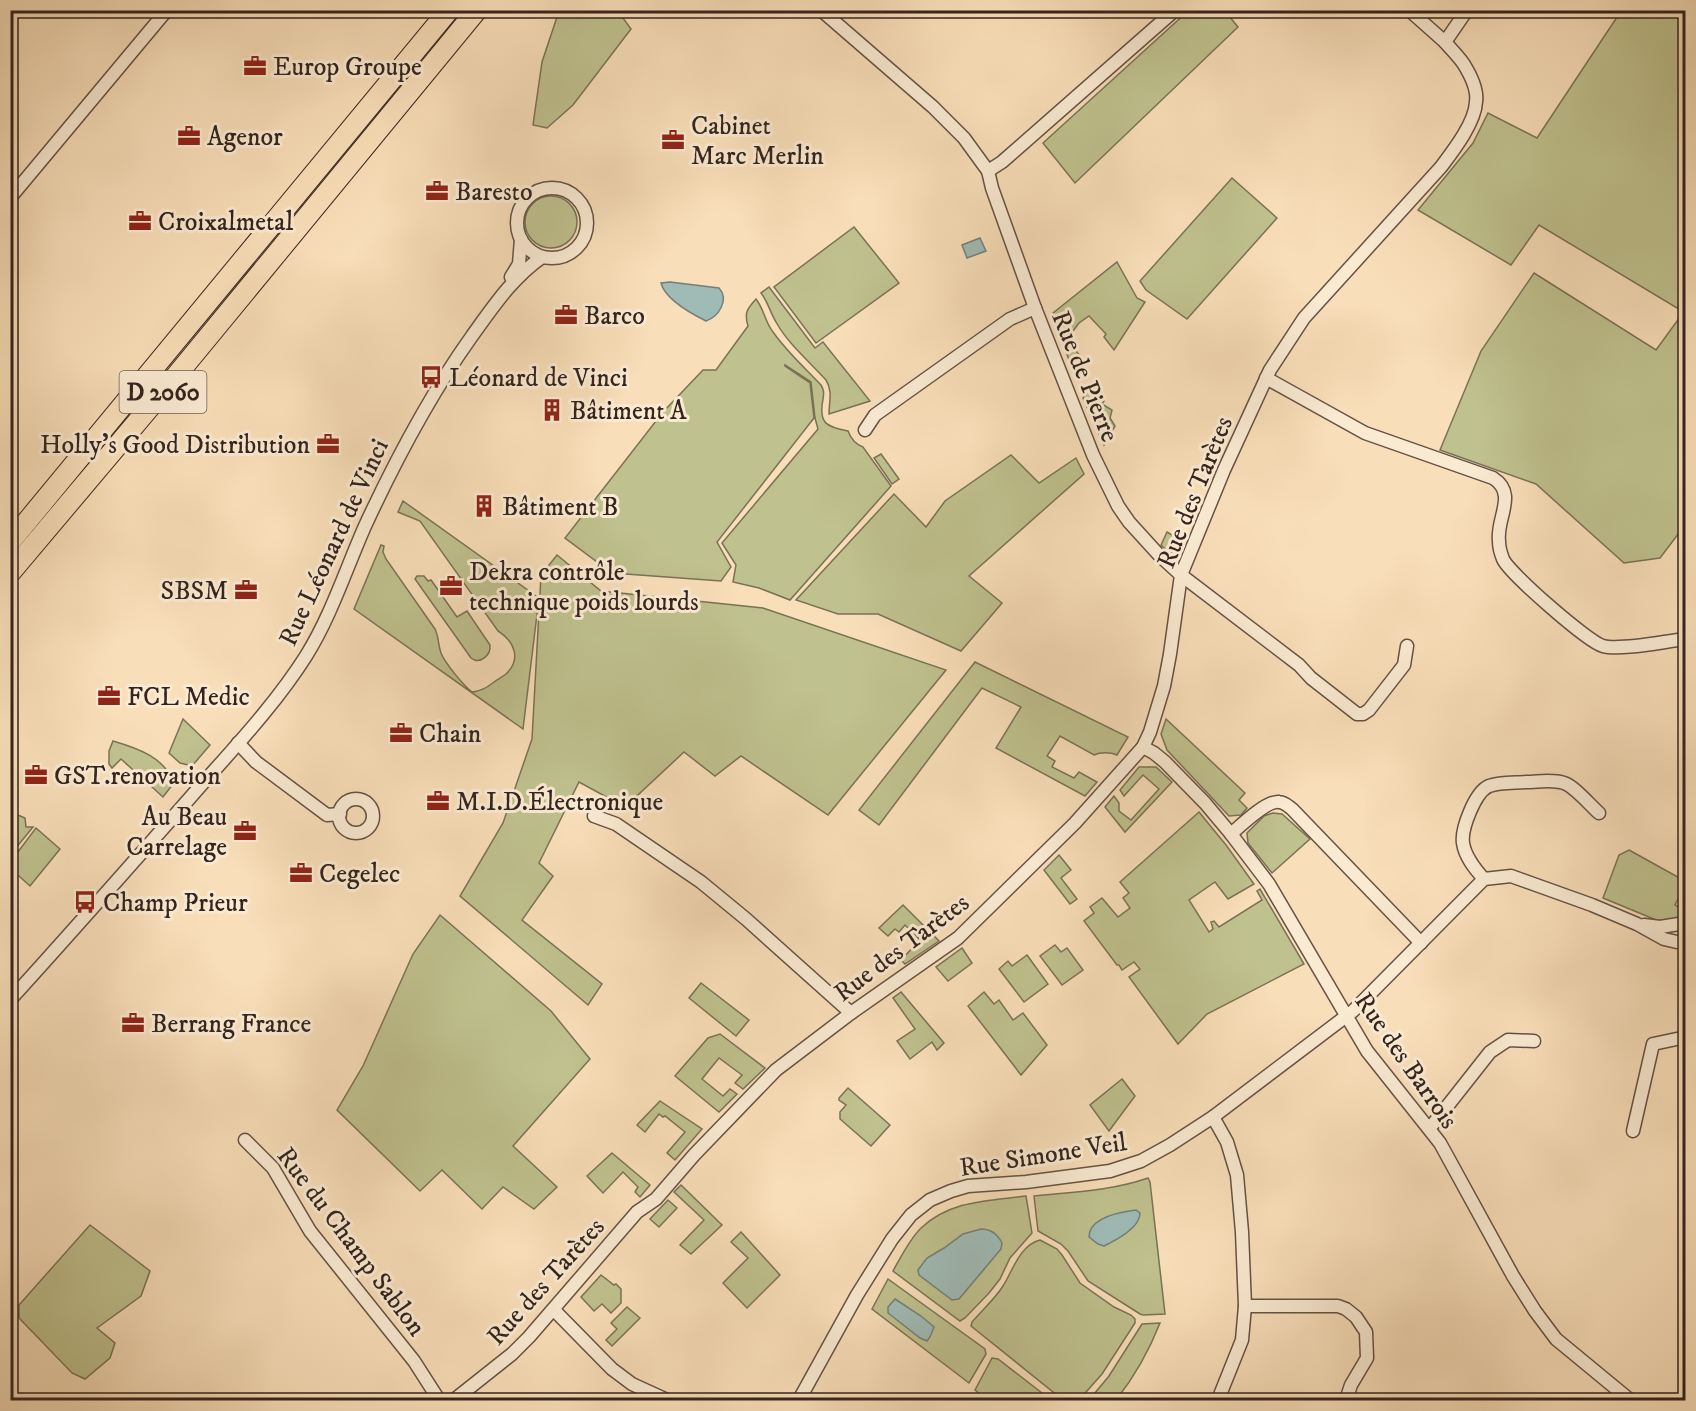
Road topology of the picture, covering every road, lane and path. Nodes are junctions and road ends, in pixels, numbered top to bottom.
1 (167, 10) edge
2 (449, 10) edge
3 (477, 10) edge
4 (821, 10) edge
5 (1175, 10) edge
6 (1409, 10) edge
7 (1467, 10) edge
8 (1445, 42) junction
9 (988, 171) junction
10 (10, 198) edge
11 (520, 240) junction
12 (542, 257) junction
13 (501, 297) junction
14 (1035, 308) junction
15 (1266, 378) junction
16 (865, 430) dead end
17 (10, 542) edge
18 (10, 573) edge
19 (1182, 575) junction
20 (1686, 639) edge
21 (1407, 646) dead end
22 (238, 743) junction
23 (1143, 747) junction
24 (1599, 813) dead end
25 (340, 814) dead end
26 (594, 816) dead end
27 (1231, 834) junction
28 (1484, 879) junction
29 (1684, 921) edge
30 (1637, 924) junction
31 (1420, 943) junction
32 (1681, 945) edge
33 (10, 1000) edge
34 (851, 1013) junction
35 (1347, 1016) junction
36 (1686, 1037) edge
37 (1534, 1041) dead end
38 (1213, 1117) junction
39 (1429, 1128) junction
40 (1633, 1131) dead end
41 (245, 1140) dead end
42 (1245, 1306) junction
43 (554, 1310) junction
44 (439, 1401) edge
45 (454, 1401) edge
46 (667, 1401) edge
47 (799, 1401) edge
48 (1218, 1401) edge
49 (1346, 1401) edge
50 (1630, 1401) edge

1 - 10 street
2 - 17 highway, D 2060
3 - 18 highway, D 2060
4 - 9 street
5 - 9 street
6 - 8 street, Rue des Tarètes
7 - 8 street
8 - 15 street, Rue des Tarètes
9 - 14 street, Rue de Pierre
11 - 12 street
11 - 12 street
11 - 13 street
12 - 13 street, Rue Léonard de Vinci
13 - 22 street, Rue Léonard de Vinci
14 - 16 street
14 - 19 street, Rue de Pierre
15 - 19 street, Rue des Tarètes
15 - 20 street
19 - 21 street, Rue de Pierre
19 - 23 street, Rue des Tarètes
22 - 25 street
22 - 33 street, Rue Léonard de Vinci
23 - 27 street, Rue des Barrois
23 - 34 street, Rue des Tarètes
24 - 28 street
26 - 34 street
27 - 31 street
27 - 35 street, Rue des Barrois
28 - 30 street
28 - 31 street, Rue Simone Veil
29 - 30 street
29 - 32 street
30 - 32 street
31 - 35 street, Rue Simone Veil
34 - 43 street, Rue des Tarètes
35 - 38 street, Rue Simone Veil
35 - 39 street, Rue des Barrois
36 - 40 street
37 - 39 street
38 - 42 street
38 - 47 street, Rue Simone Veil
39 - 50 street, Rue des Barrois
41 - 44 street, Rue du Champ Sablon
42 - 48 street
42 - 49 street
43 - 45 street, Rue des Tarètes
43 - 46 street

